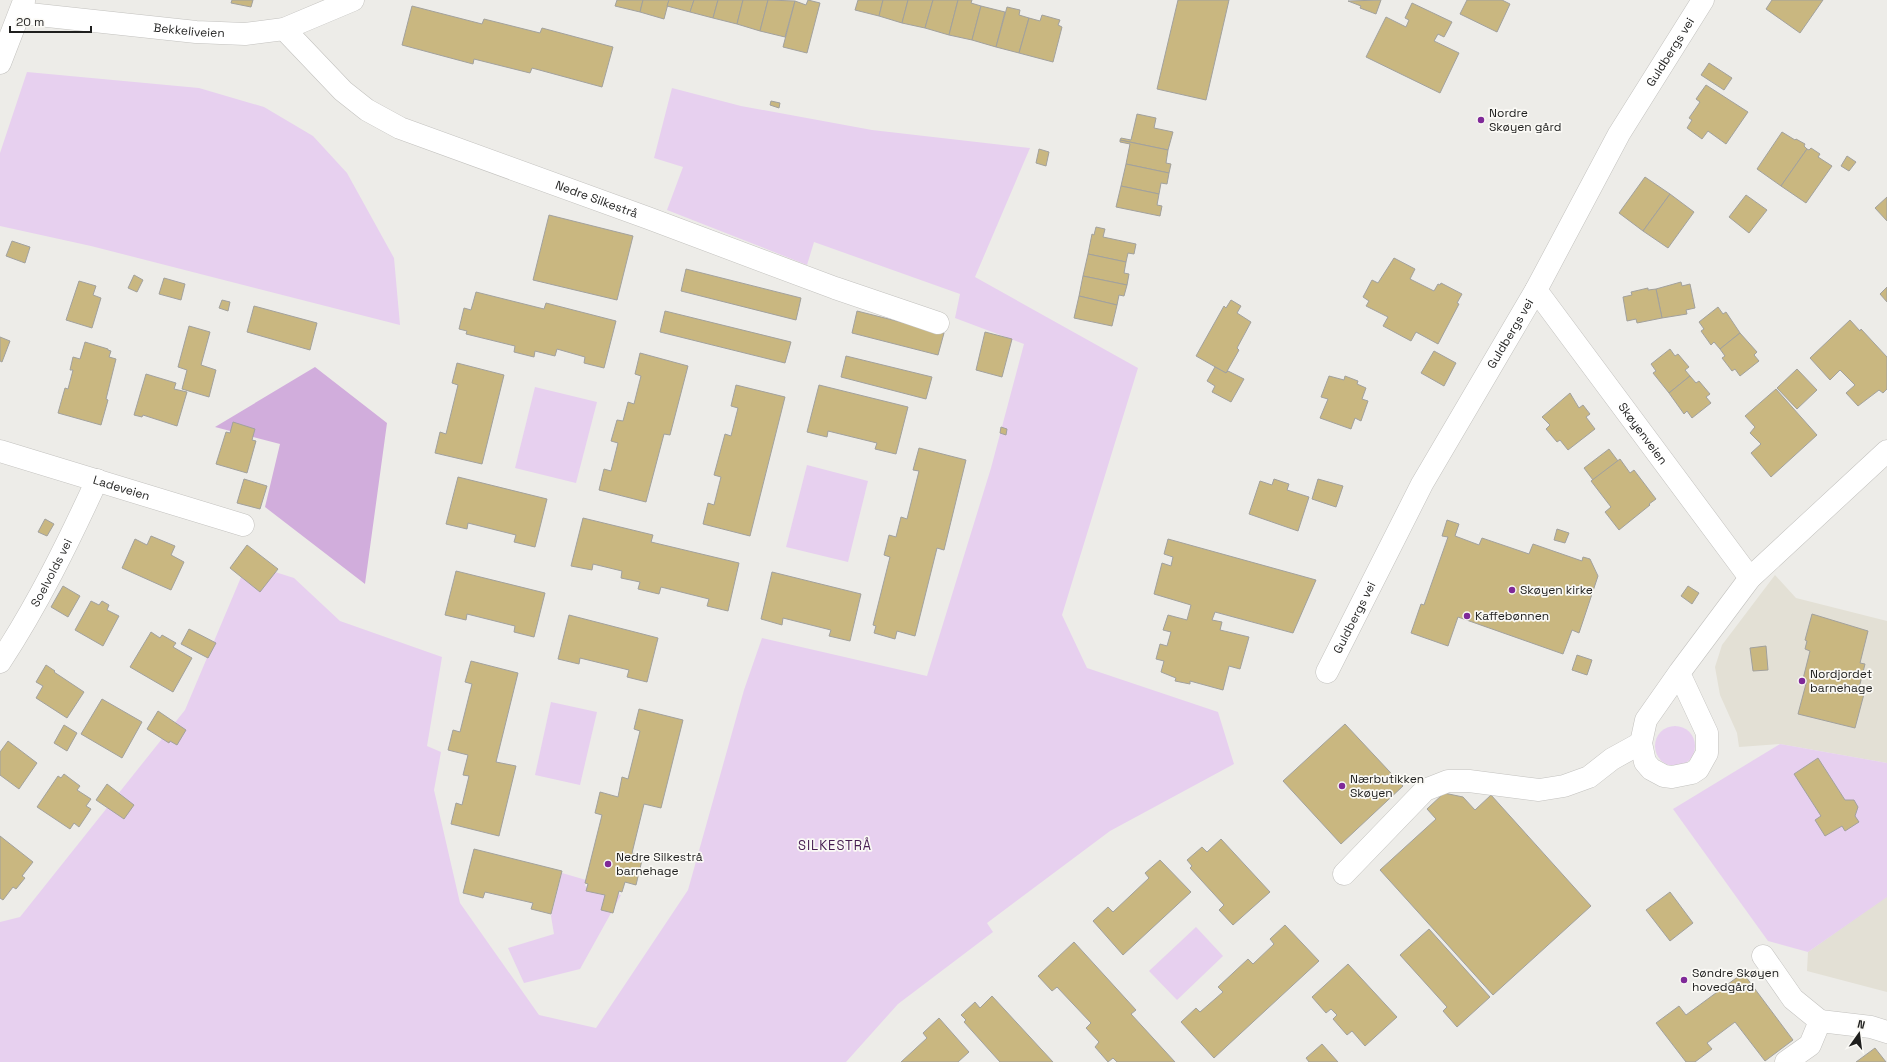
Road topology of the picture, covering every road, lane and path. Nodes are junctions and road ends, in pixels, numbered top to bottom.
1 (353, 0) edge
2 (1703, 0) edge
3 (22, 7) edge
4 (284, 29) junction
5 (0, 63) edge
6 (1536, 290) junction
7 (938, 323) dead end
8 (0, 451) edge
9 (1887, 451) edge
10 (97, 480) junction
11 (243, 525) dead end
12 (1750, 578) junction
13 (0, 662) edge
14 (1327, 672) dead end
15 (1679, 673) junction
16 (1641, 742) junction
17 (1344, 874) dead end
18 (1763, 956) dead end
19 (1820, 1021) junction
20 (1887, 1032) edge
21 (1786, 1062) edge

1 - 4 street, Bekkeliveien
2 - 6 street, Guldbergs vei
3 - 4 street, Bekkeliveien
3 - 5 street
4 - 7 street, Nedre Silkestrå
6 - 12 street, Skøyenveien
6 - 14 street, Guldbergs vei
8 - 10 street, Ladeveien
9 - 12 street
10 - 11 street, Ladeveien
10 - 13 street, Soelvolds vei
12 - 15 street
15 - 16 street
15 - 16 street
16 - 17 street
18 - 19 street
19 - 20 street
19 - 21 street

